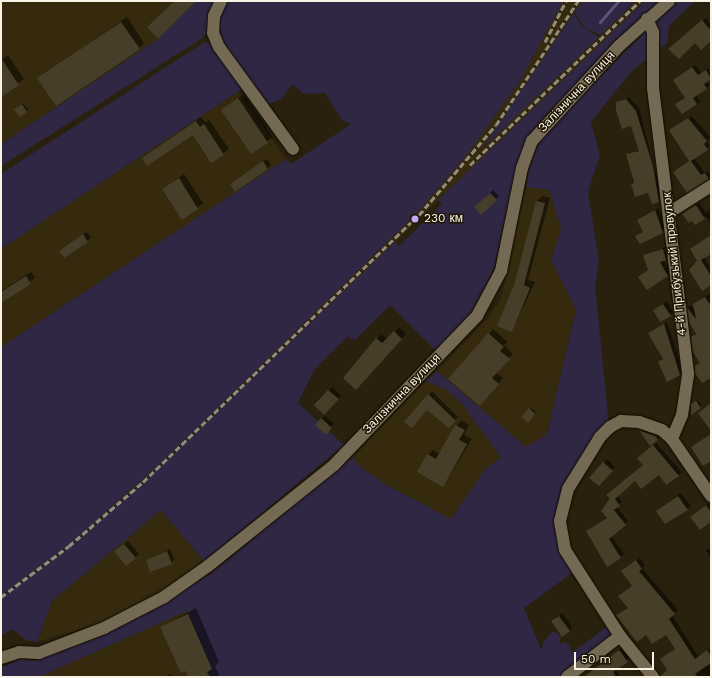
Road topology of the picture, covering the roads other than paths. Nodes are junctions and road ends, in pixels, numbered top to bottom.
1 (221, 1) edge
2 (669, 1) edge
3 (647, 19) junction
4 (293, 149) dead end
5 (711, 186) edge
6 (670, 212) junction
7 (672, 439) junction
8 (711, 496) edge
9 (620, 636) junction
10 (1, 658) edge
11 (567, 677) edge
12 (653, 677) edge

1 - 4 street
2 - 3 street, Залізнична вулиця
3 - 6 street, 4-й Прибузький провулок
3 - 10 street, Залізнична вулиця
5 - 6 street
6 - 7 street, 4-й Прибузький провулок
7 - 8 street
7 - 9 street
9 - 11 street
9 - 12 street

